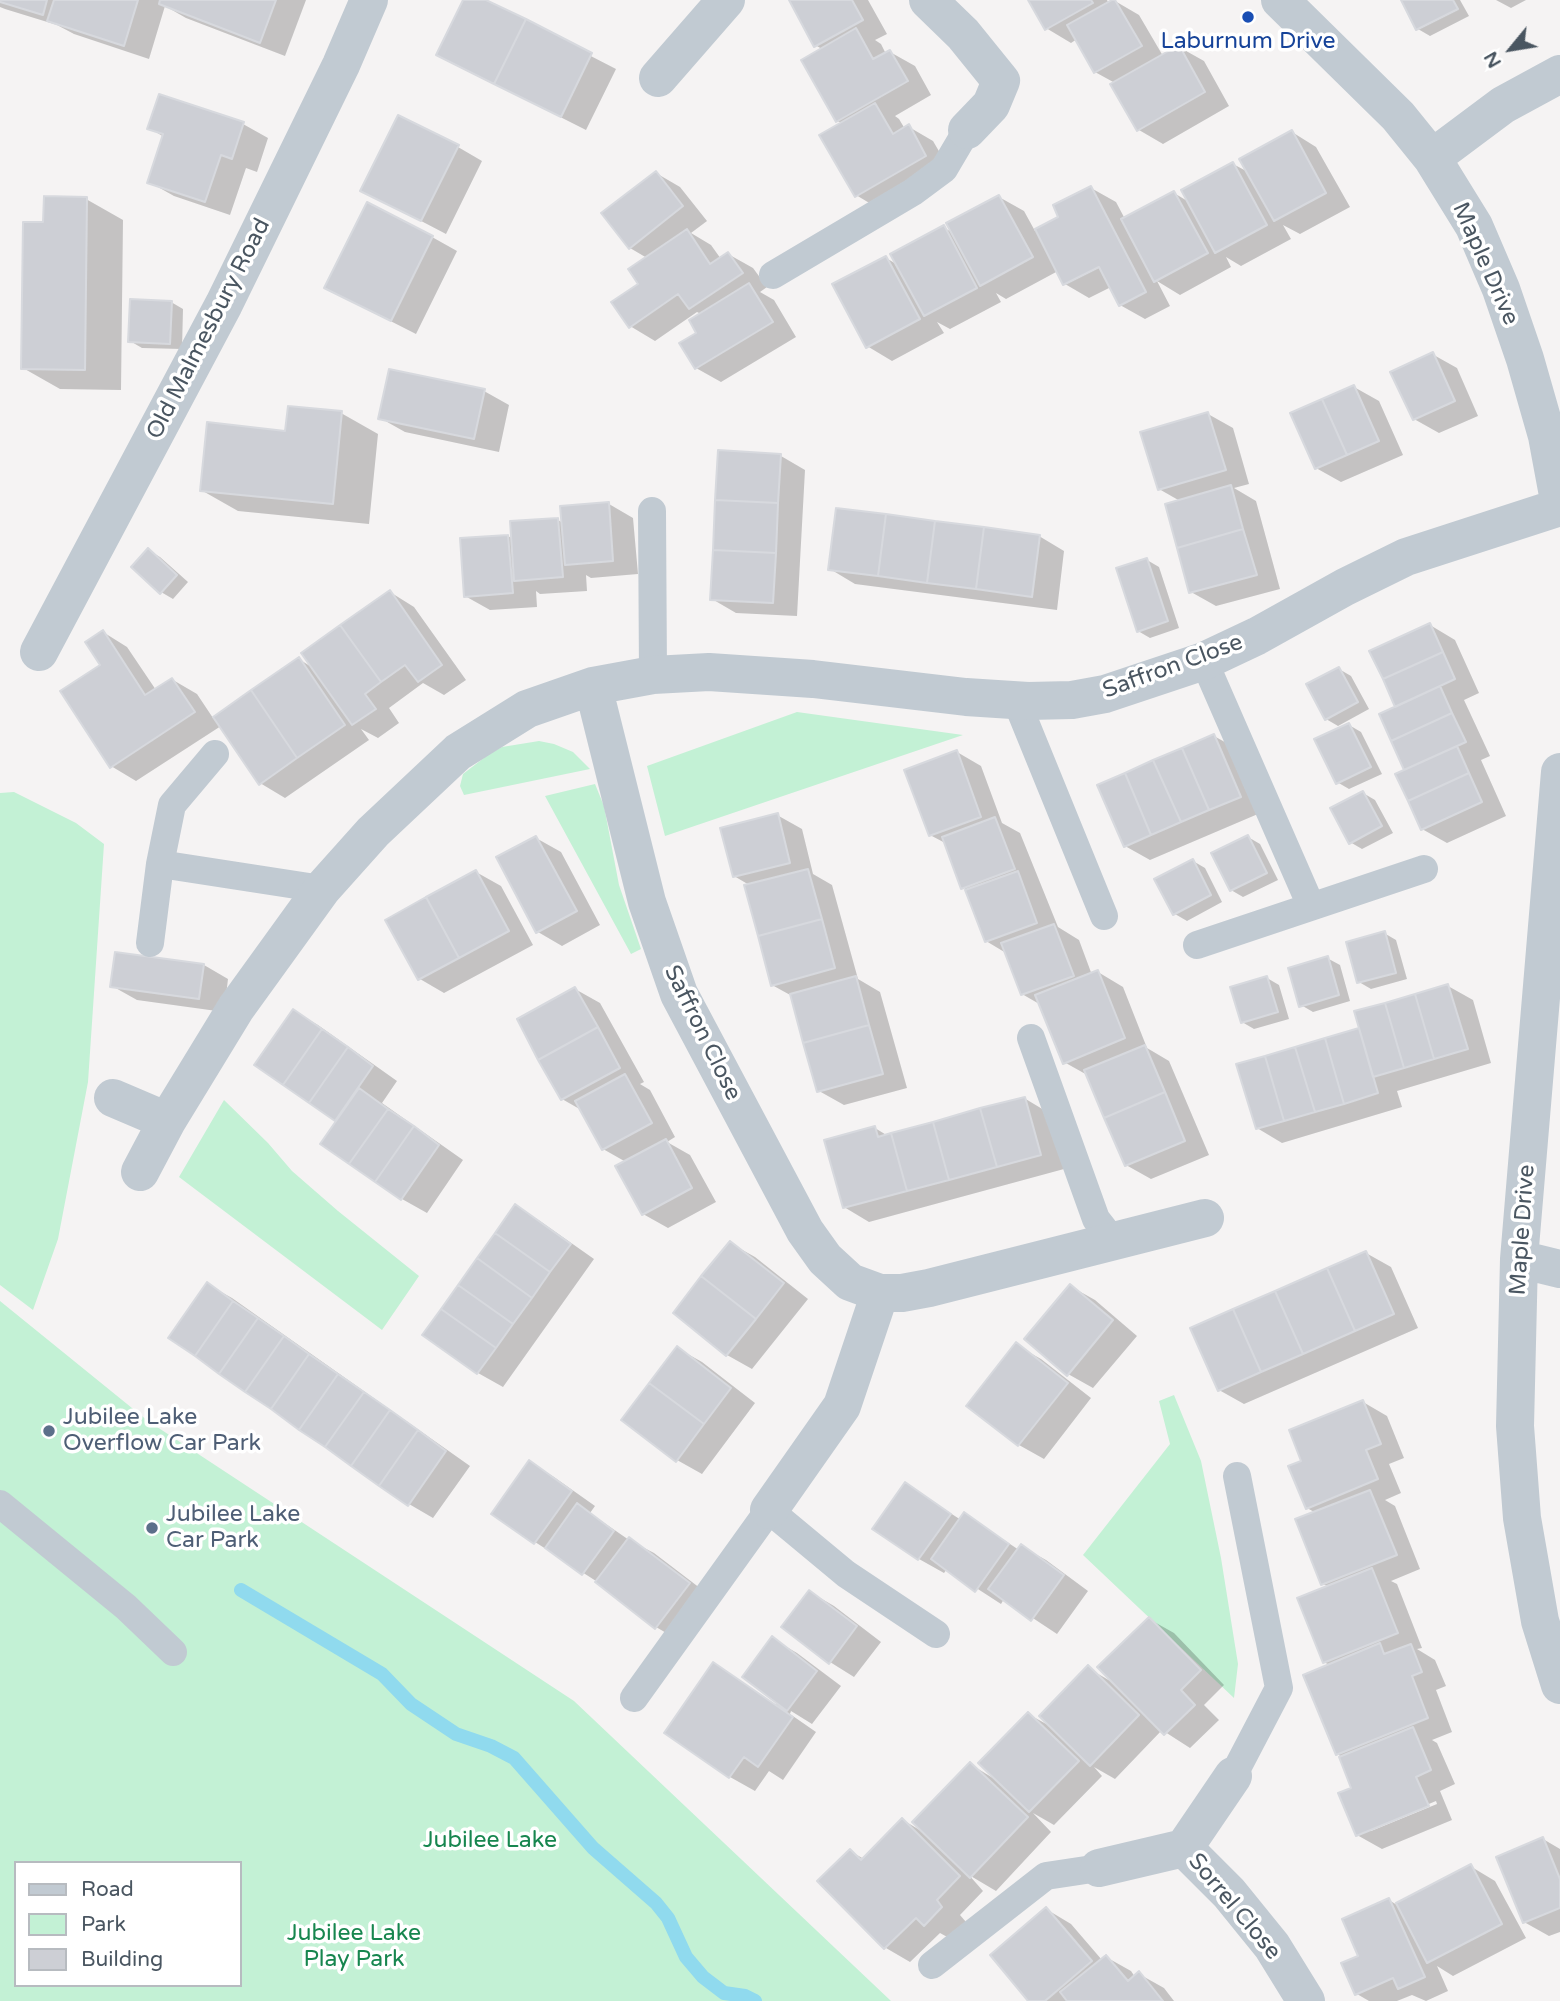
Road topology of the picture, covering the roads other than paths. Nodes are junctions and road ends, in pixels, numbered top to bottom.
1 (369, 0) edge
2 (726, 0) edge
3 (928, 0) edge
4 (1280, 0) edge
5 (1560, 74) edge
6 (658, 78) dead end
7 (967, 130) joint
8 (1432, 158) junction
9 (773, 275) dead end
10 (1560, 507) edge
11 (652, 511) dead end
12 (39, 652) dead end
13 (1204, 661) junction
14 (653, 675) junction
15 (593, 686) junction
16 (1016, 700) junction
17 (215, 754) dead end
18 (1560, 772) edge
19 (160, 864) junction
20 (1424, 869) dead end
21 (322, 889) junction
22 (1311, 905) junction
23 (1104, 916) dead end
24 (149, 943) dead end
25 (1197, 945) dead end
26 (1031, 1038) dead end
27 (113, 1098) dead end
28 (167, 1121) junction
29 (140, 1172) dead end
30 (1205, 1218) dead end
31 (1114, 1242) junction
32 (1519, 1259) junction
33 (1560, 1269) edge
34 (880, 1293) junction
35 (1237, 1476) dead end
36 (0, 1504) edge
37 (769, 1510) junction
38 (936, 1634) dead end
39 (173, 1652) dead end
40 (1560, 1685) edge
41 (634, 1698) dead end
42 (1233, 1776) joint
43 (1184, 1848) junction
44 (1099, 1868) joint
45 (932, 1965) dead end
46 (1306, 2001) edge

1 - 12 street, Old Malmesbury Road
2 - 6 street
3 - 7 street
4 - 8 street, Maple Drive
5 - 8 street
7 - 9 lane
8 - 10 street, Maple Drive
10 - 13 street, Saffron Close
11 - 14 lane
13 - 16 street, Saffron Close
13 - 22 lane
14 - 15 street, Saffron Close
14 - 16 street, Saffron Close
15 - 21 street, Saffron Close
15 - 34 street, Saffron Close
16 - 23 lane
17 - 19 lane
18 - 32 street, Maple Drive
19 - 21 lane
19 - 24 lane
20 - 22 lane
21 - 28 street, Saffron Close
22 - 25 lane
26 - 31 lane
27 - 28 street
28 - 29 street, Saffron Close
30 - 31 street, Saffron Close
31 - 34 street, Saffron Close
32 - 33 street
32 - 40 street, Maple Drive
34 - 37 street
35 - 42 lane
36 - 39 lane
37 - 38 lane
37 - 41 lane
42 - 43 street, Sorrel Close
43 - 44 street, Sorrel Close
43 - 46 street, Sorrel Close
44 - 45 lane

